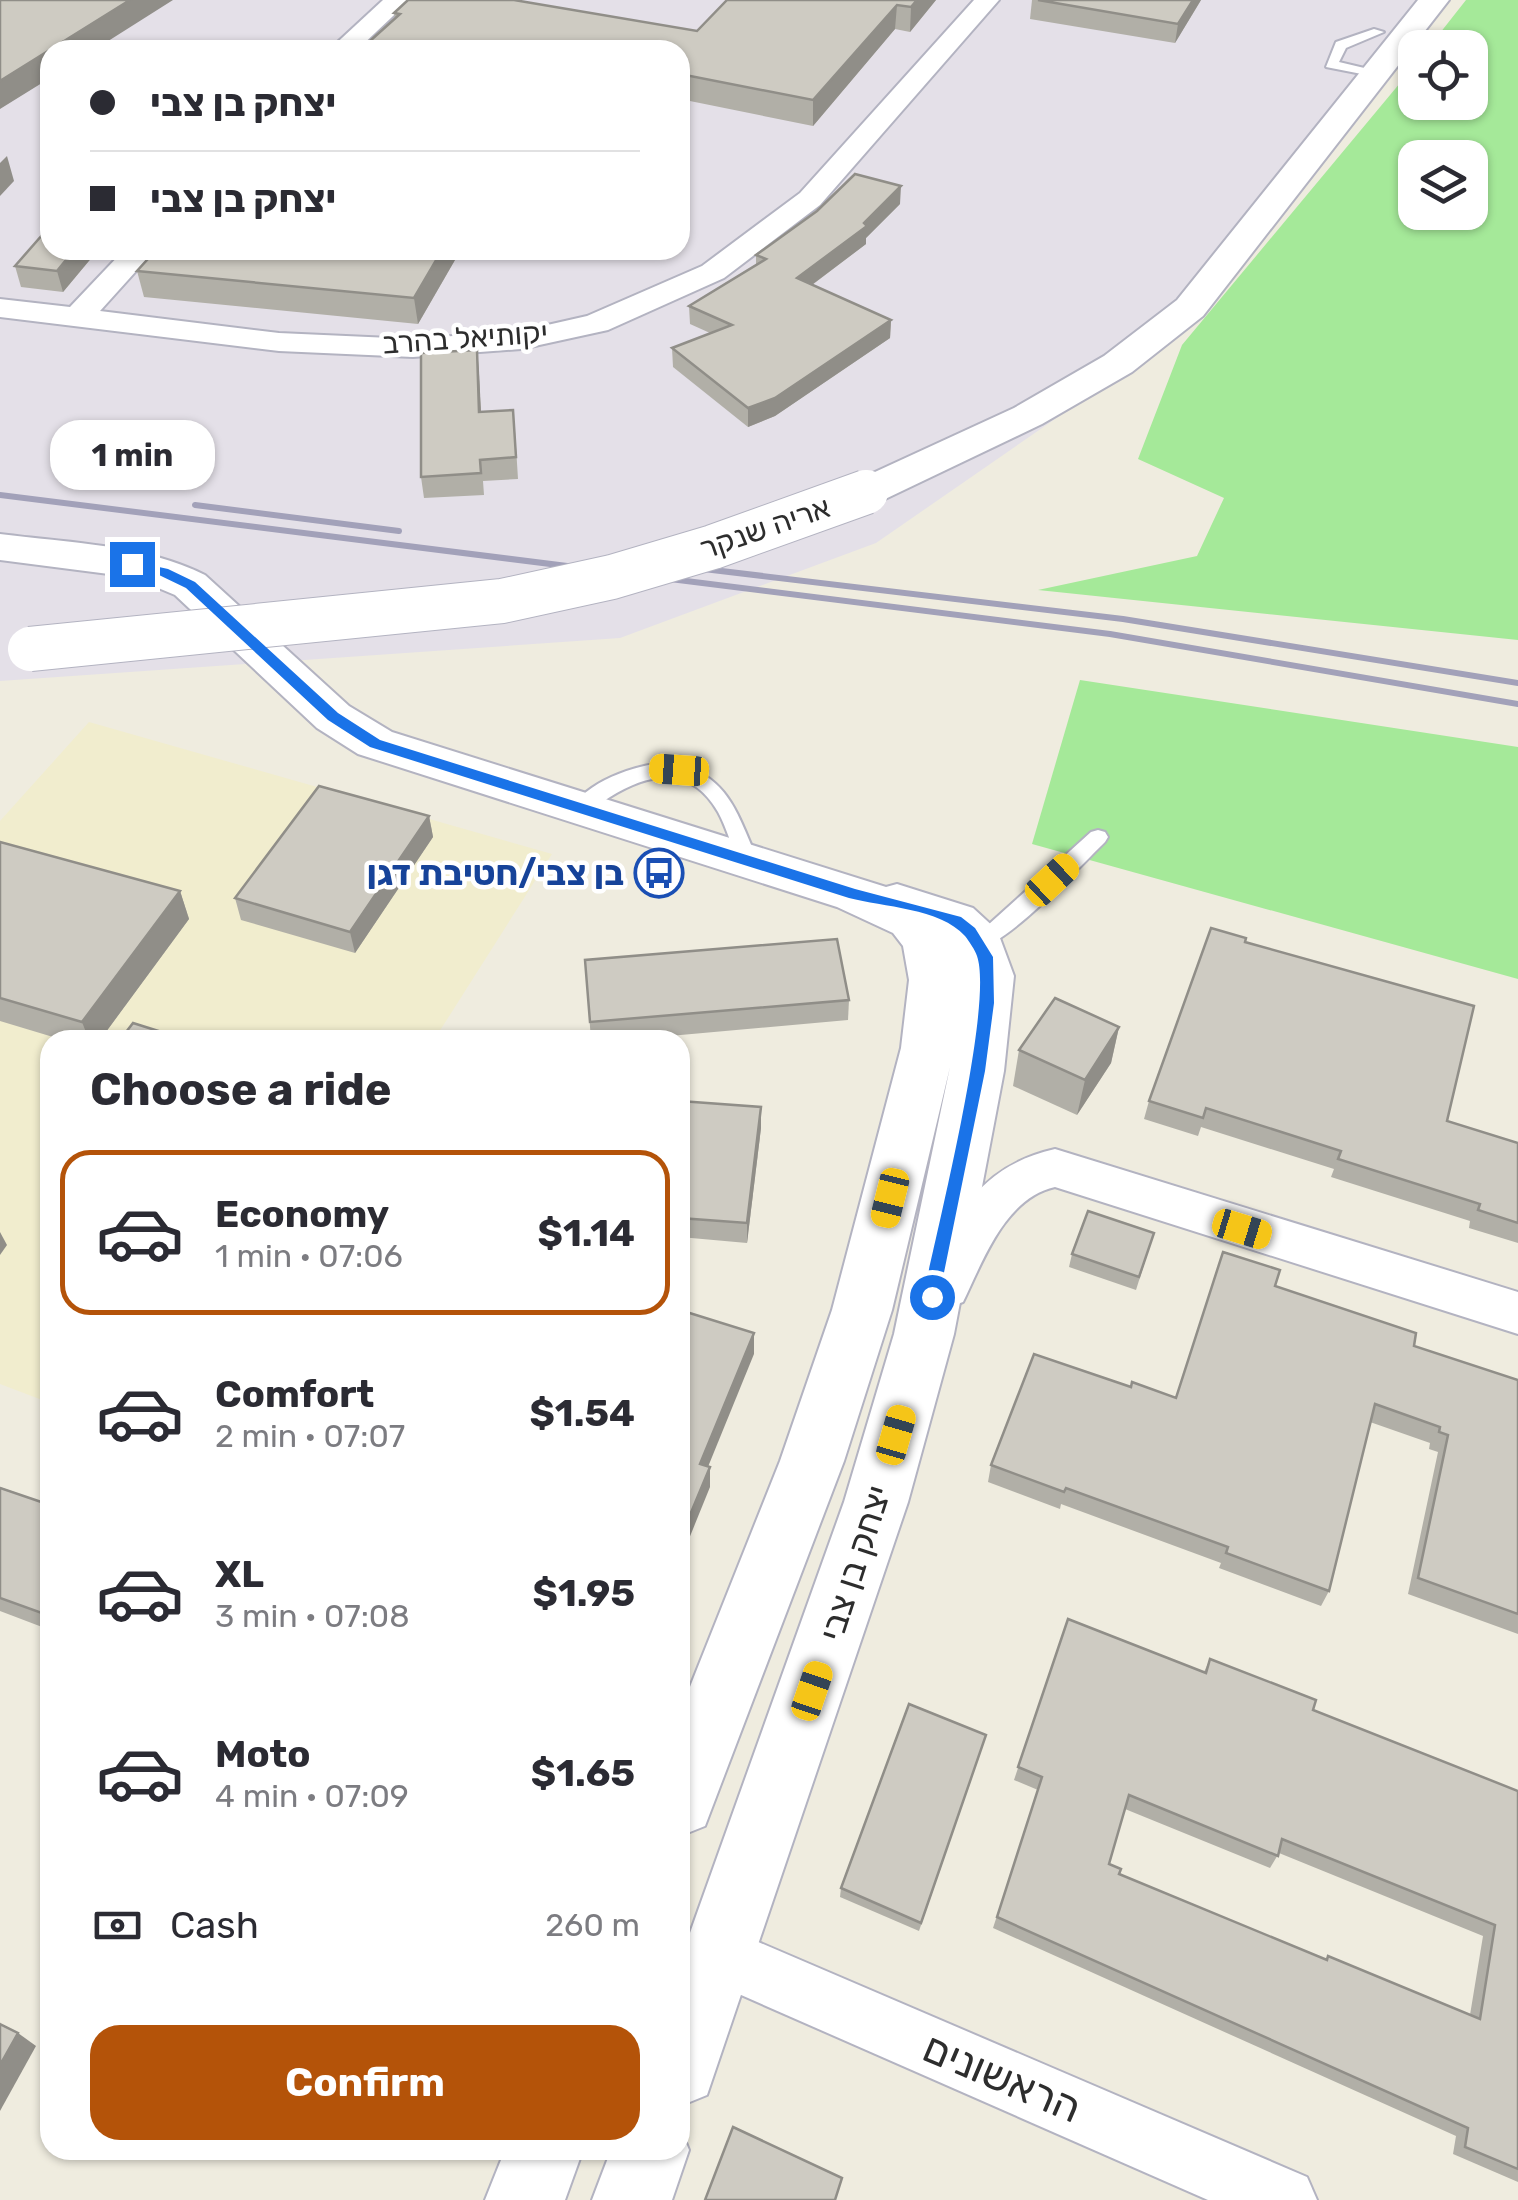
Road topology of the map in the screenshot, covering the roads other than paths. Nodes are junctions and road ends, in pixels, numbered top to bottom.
1 (398, 0) edge
2 (987, 0) edge
3 (1394, 0) edge
4 (1434, 0) edge
5 (353, 40) edge
6 (1372, 74) junction
7 (131, 260) edge
8 (0, 308) edge
9 (78, 318) junction
10 (0, 547) edge
11 (15, 650) edge
12 (582, 806) junction
13 (1098, 838) dead end
14 (747, 858) junction
15 (854, 894) junction
16 (979, 943) junction
17 (1518, 1313) edge
18 (924, 1334) junction
19 (690, 1775) edge
20 (721, 1956) junction
21 (690, 2041) edge
22 (540, 2160) edge
23 (646, 2160) edge
24 (525, 2200) edge
25 (632, 2200) edge
26 (1284, 2200) edge

1 - 5 street
2 - 9 street, יקותיאל בהרב
3 - 6 street, אריה שנקר
4 - 6 street, אריה שנקר
6 - 11 street, אריה שנקר, bridge
7 - 9 street
8 - 9 street, יקותיאל בהרב
10 - 12 street, יצחק בן צבי
12 - 14 street, יצחק בן צבי
12 - 14 lane
13 - 16 lane
14 - 15 street, יצחק בן צבי
15 - 16 street, יצחק בן צבי
15 - 19 street, יצחק בן צבי
16 - 18 street, יצחק בן צבי
17 - 18 street
18 - 20 street, יצחק בן צבי
20 - 21 street, יצחק בן צבי
20 - 26 street, הראשונים
22 - 24 street
23 - 25 street

